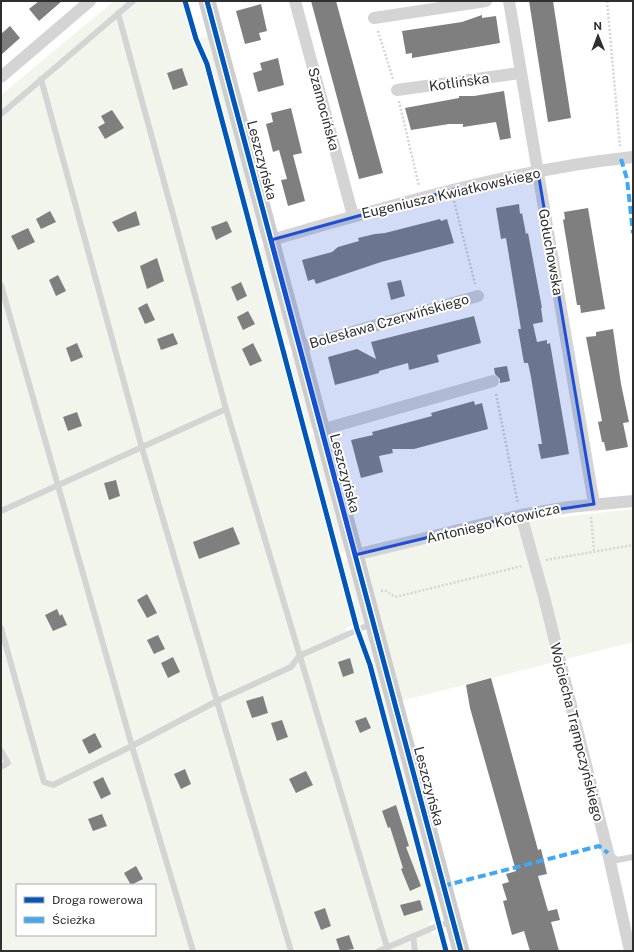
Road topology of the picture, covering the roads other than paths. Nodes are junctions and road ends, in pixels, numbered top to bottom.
1 (90, 1) edge
2 (133, 1) edge
3 (207, 1) edge
4 (296, 1) edge
5 (486, 1) edge
6 (509, 1) edge
7 (118, 13) junction
8 (374, 18) dead end
9 (520, 73) junction
10 (1, 77) edge
11 (42, 78) junction
12 (397, 90) dead end
13 (1, 114) edge
14 (633, 157) edge
15 (538, 172) junction
16 (353, 216) junction
17 (271, 240) junction
18 (1, 285) edge
19 (478, 296) road end
20 (300, 347) junction
21 (493, 381) road end
22 (226, 409) junction
23 (321, 430) junction
24 (142, 448) junction
25 (57, 484) junction
26 (633, 501) edge
27 (592, 504) junction
28 (1, 511) edge
29 (521, 515) junction
30 (355, 555) junction
31 (373, 624) junction
32 (1, 628) edge
33 (299, 656) junction
34 (217, 700) junction
35 (132, 746) junction
36 (1, 750) edge
37 (1, 767) edge
38 (608, 854) junction
39 (633, 857) edge
40 (453, 922) junction
41 (413, 936) junction
42 (387, 947) junction
43 (193, 951) edge
44 (291, 951) edge
45 (379, 951) edge
46 (414, 951) edge
47 (460, 951) edge
48 (630, 951) edge

1 - 10 street
2 - 7 lane
3 - 17 street, Leszczyńska
4 - 16 street, Szamocińska
5 - 8 street
6 - 9 street, Gołuchowska
7 - 11 lane
7 - 22 lane
9 - 12 street, Kotlińska
9 - 15 street, Gołuchowska
11 - 13 lane
11 - 24 lane
14 - 15 street, Eugeniusza Kwiatkowskiego
15 - 16 street, Eugeniusza Kwiatkowskiego
15 - 27 street, Gołuchowska
16 - 17 street, Eugeniusza Kwiatkowskiego
17 - 20 street, Leszczyńska
18 - 25 lane
19 - 20 street, Bolesława Czerwińskiego
20 - 23 street, Leszczyńska
21 - 23 street
22 - 24 lane
22 - 33 lane
23 - 30 street, Leszczyńska
24 - 25 lane
24 - 34 lane
25 - 28 lane
25 - 35 lane
26 - 27 street, Antoniego Kotowicza
27 - 29 street, Antoniego Kotowicza
29 - 30 street, Antoniego Kotowicza
29 - 38 street, Wojciecha Trąmpczyńskiego
30 - 31 street, Leszczyńska
31 - 33 lane
31 - 40 street, Leszczyńska
32 - 35 lane
33 - 34 lane
33 - 42 lane
34 - 35 lane
34 - 44 lane
35 - 43 lane
36 - 37 lane
38 - 39 lane
38 - 48 street, Wojciecha Trąmpczyńskiego
40 - 41 lane
40 - 47 street, Leszczyńska
41 - 42 lane
41 - 46 lane
42 - 45 lane

